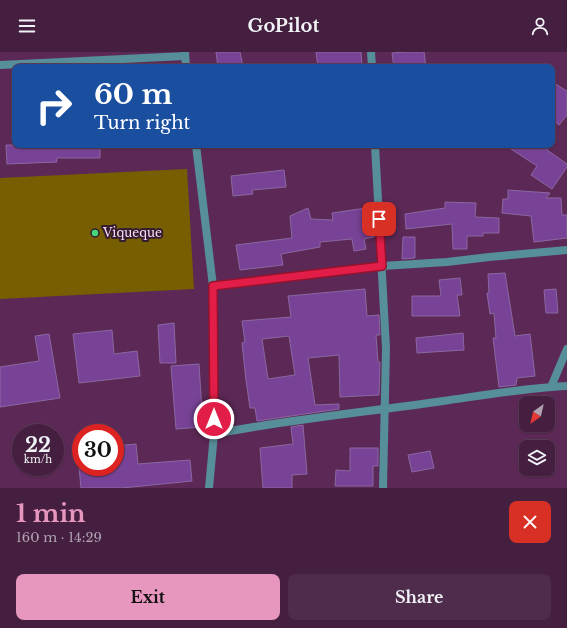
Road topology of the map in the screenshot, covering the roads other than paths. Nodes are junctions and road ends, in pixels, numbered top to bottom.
1 (371, 52) edge
2 (185, 54) edge
3 (12, 64) edge
4 (17, 64) edge
5 (186, 64) edge
6 (372, 64) edge
7 (0, 65) edge
8 (196, 148) edge
9 (375, 148) edge
10 (567, 250) edge
11 (382, 266) junction
12 (213, 286) junction
13 (567, 349) edge
14 (567, 386) edge
15 (551, 387) junction
16 (385, 408) junction
17 (214, 434) junction
18 (209, 488) edge
19 (383, 488) edge

1 - 6 street
2 - 4 street
2 - 5 street
3 - 7 street
8 - 12 street
9 - 11 street
10 - 11 street
11 - 12 street
11 - 16 street
12 - 17 street
13 - 15 street
14 - 15 street
15 - 16 street
16 - 17 street
16 - 19 street
17 - 18 street

